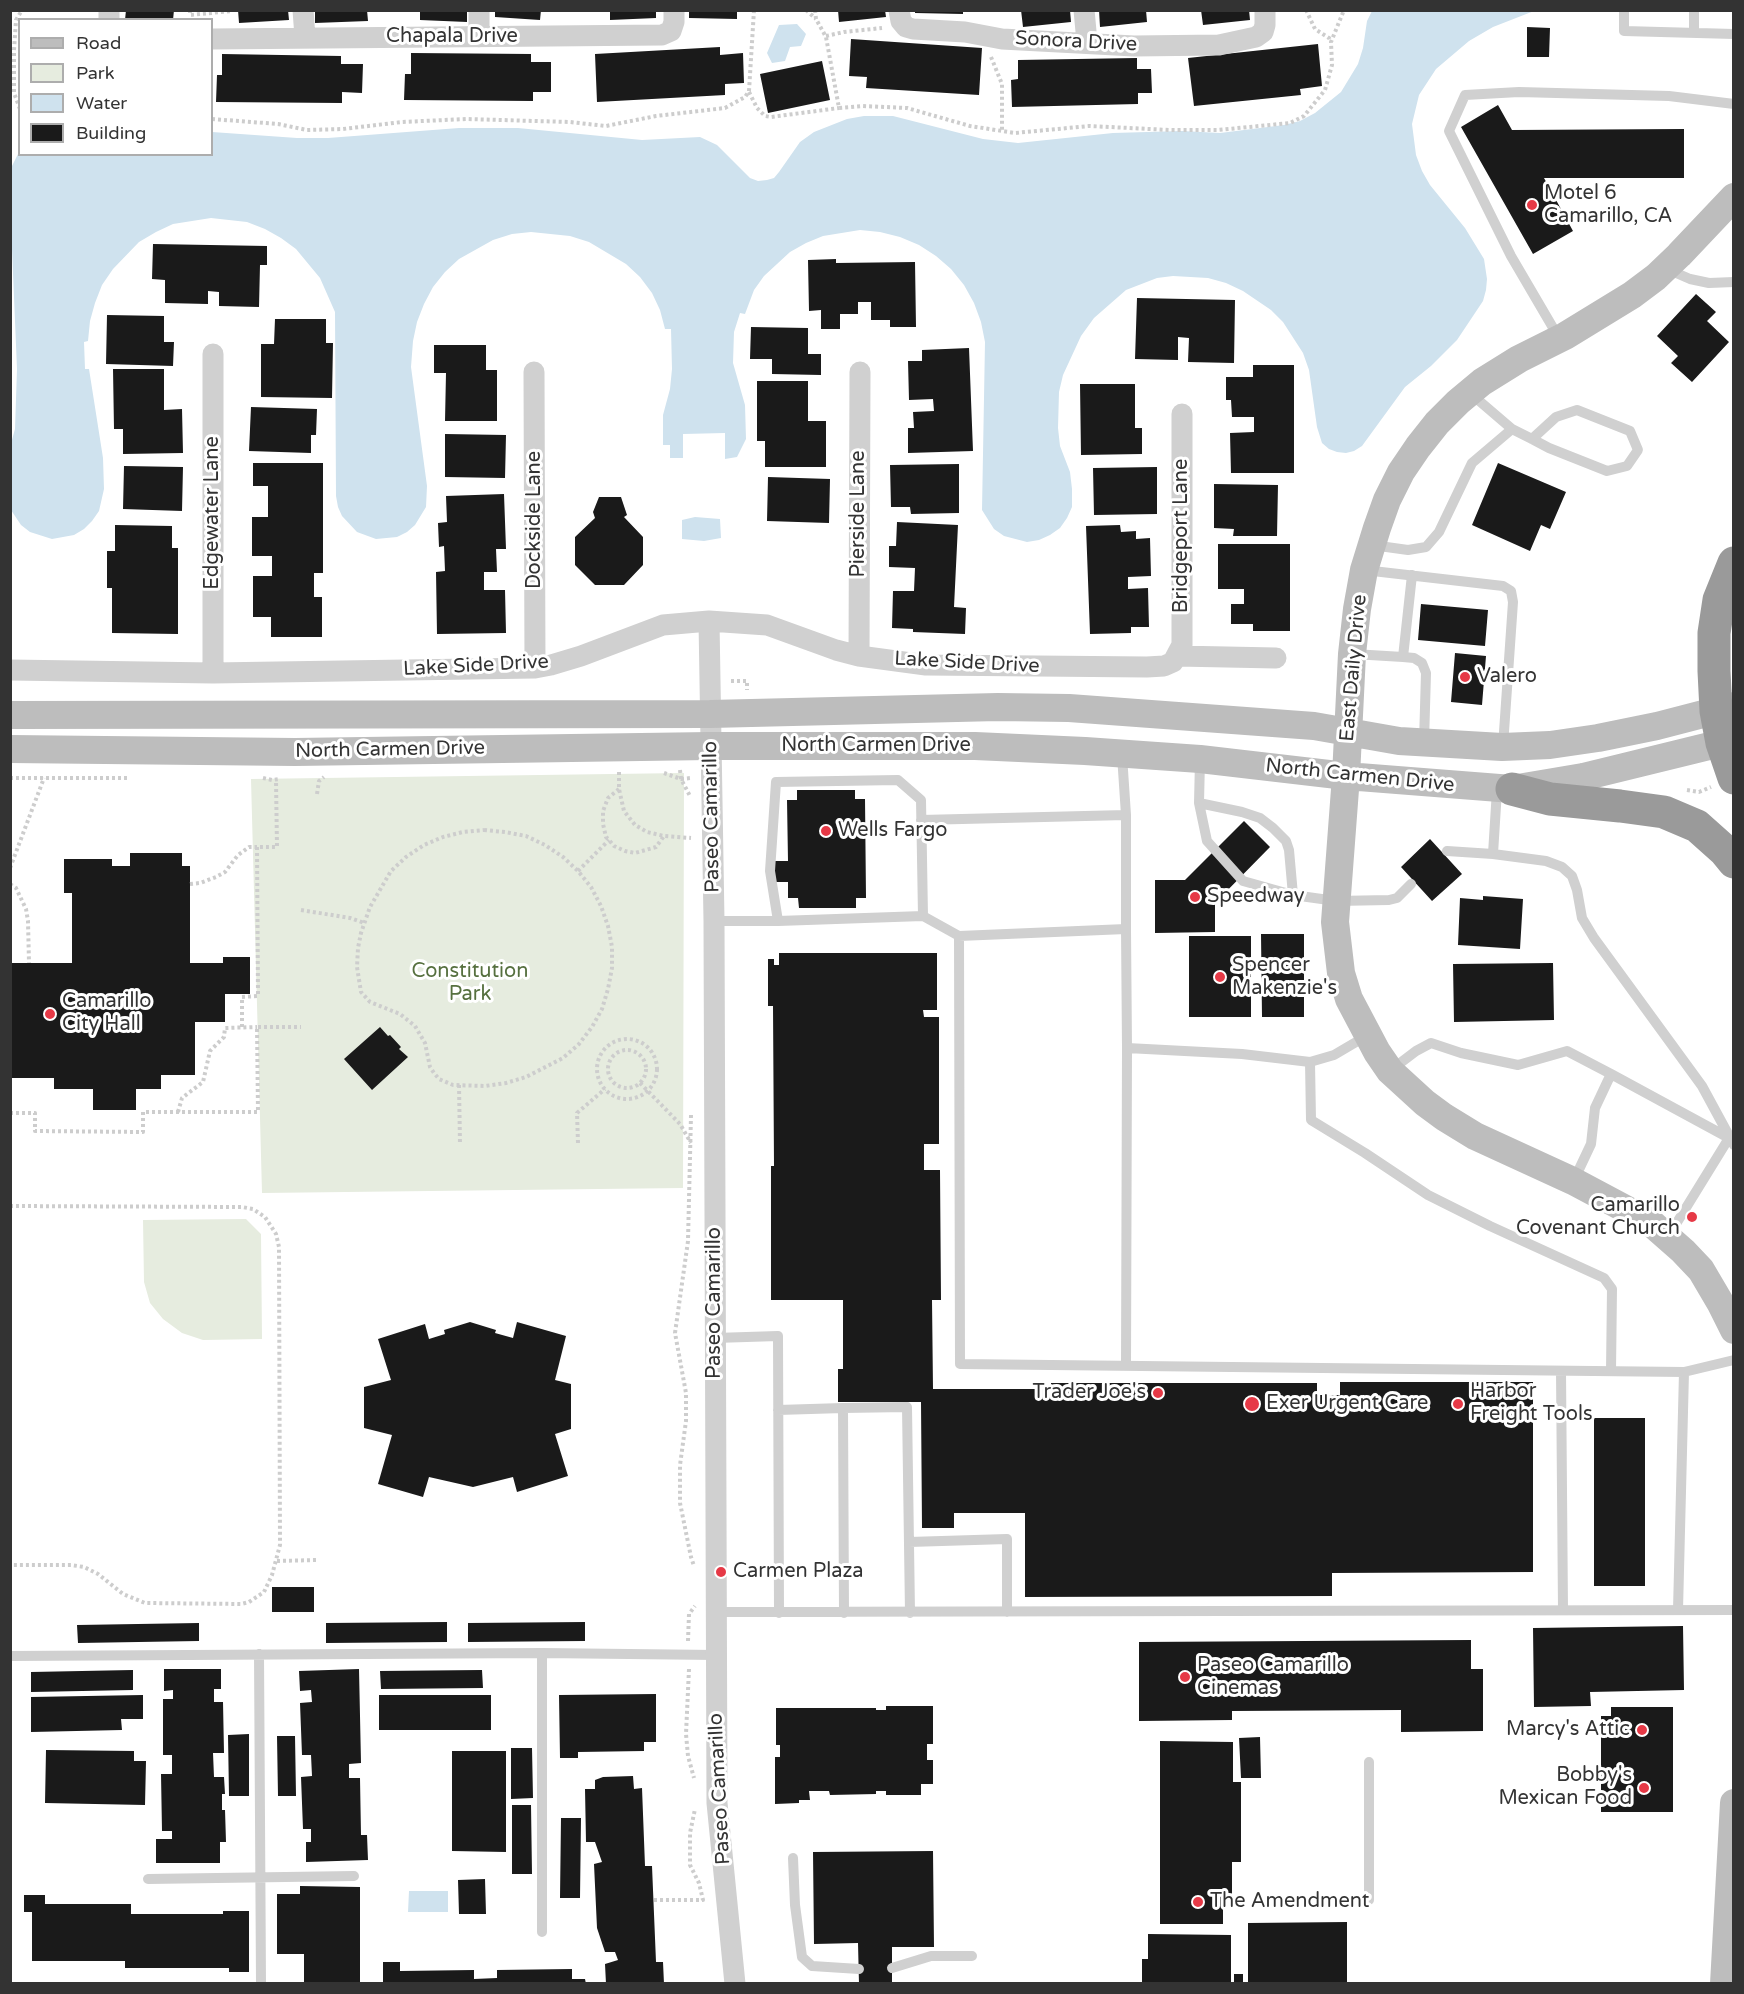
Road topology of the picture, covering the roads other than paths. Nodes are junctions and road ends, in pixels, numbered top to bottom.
1 (303, 10) edge
2 (479, 10) edge
3 (674, 10) edge
4 (899, 10) edge
5 (1084, 10) edge
6 (1265, 10) edge
7 (1624, 10) edge
8 (1694, 10) edge
9 (1694, 33) junction
10 (1734, 34) edge
11 (478, 37) junction
12 (306, 38) junction
13 (213, 39) edge
14 (1087, 42) junction
15 (1734, 104) edge
16 (1734, 197) edge
17 (1666, 268) junction
18 (1734, 282) edge
19 (1560, 338) junction
20 (213, 354) dead end
21 (534, 372) dead end
22 (860, 372) dead end
23 (1469, 393) junction
24 (1182, 414) dead end
25 (1512, 429) junction
26 (1532, 440) junction
27 (1367, 558) junction
28 (1734, 563) edge
29 (1412, 575) junction
30 (709, 621) junction
31 (1352, 654) junction
32 (859, 656) junction
33 (1177, 656) junction
34 (1403, 657) junction
35 (1276, 658) dead end
36 (535, 668) junction
37 (10, 670) edge
38 (213, 673) junction
39 (1725, 708) edge
40 (710, 714) junction
41 (10, 715) edge
42 (1348, 732) junction
43 (1424, 742) junction
44 (1728, 742) edge
45 (710, 746) junction
46 (1503, 747) junction
47 (10, 749) edge
48 (1122, 753) junction
49 (1200, 759) junction
50 (1346, 776) junction
51 (1724, 781) edge
52 (1504, 789) junction
53 (1199, 803) junction
54 (1126, 815) junction
55 (921, 820) junction
56 (1447, 851) dead end
57 (1493, 854) junction
58 (1734, 862) edge
59 (1411, 884) dead end
60 (1293, 895) junction
61 (1336, 901) junction
62 (923, 916) junction
63 (714, 921) junction
64 (778, 921) junction
65 (1126, 929) junction
66 (959, 936) junction
67 (1368, 1035) junction
68 (1127, 1048) junction
69 (1310, 1062) junction
70 (1390, 1071) junction
71 (1611, 1074) junction
72 (1731, 1142) edge
73 (1573, 1181) junction
74 (1668, 1238) junction
75 (1732, 1322) edge
76 (715, 1338) junction
77 (1734, 1360) edge
78 (1126, 1366) junction
79 (1561, 1371) junction
80 (1611, 1371) junction
81 (1684, 1372) junction
82 (843, 1408) junction
83 (778, 1410) junction
84 (909, 1542) junction
85 (1678, 1610) junction
86 (1734, 1610) edge
87 (1563, 1611) junction
88 (716, 1612) junction
89 (1007, 1612) junction
90 (779, 1613) junction
91 (844, 1613) junction
92 (909, 1613) junction
93 (542, 1653) junction
94 (259, 1654) junction
95 (716, 1655) junction
96 (10, 1656) edge
97 (1369, 1762) dead end
98 (1734, 1803) edge
99 (793, 1858) dead end
100 (354, 1876) dead end
101 (261, 1878) junction
102 (148, 1879) dead end
103 (1370, 1900) dead end
104 (542, 1932) dead end
105 (972, 1956) dead end
106 (892, 1968) dead end
107 (859, 1969) dead end
108 (261, 1983) edge
109 (735, 1983) edge
110 (1724, 1983) edge

1 - 12 street
2 - 11 street
3 - 11 street, Chapala Drive
4 - 14 street, Sonora Drive
5 - 14 street
6 - 14 street, Sonora Drive
7 - 9 lane
8 - 9 lane
9 - 10 lane
11 - 12 street, Chapala Drive
12 - 13 street, Chapala Drive
15 - 19 lane
16 - 17 main road, East Daily Drive
17 - 18 lane
17 - 19 main road, East Daily Drive
19 - 23 main road, East Daily Drive
20 - 38 street, Edgewater Lane
21 - 36 street, Dockside Lane
22 - 32 street, Pierside Lane
23 - 25 lane
23 - 27 main road, East Daily Drive
24 - 33 street, Bridgeport Lane
25 - 26 lane
25 - 27 lane
26 - 26 lane
27 - 29 lane
27 - 31 main road, East Daily Drive
28 - 39 highway
29 - 34 lane
29 - 46 lane
30 - 32 street, Lake Side Drive
30 - 36 street, Lake Side Drive
30 - 40 street, Paseo Camarillo
31 - 34 lane
31 - 42 main road, East Daily Drive
32 - 33 street, Lake Side Drive
33 - 35 street
34 - 43 lane
36 - 38 street, Lake Side Drive
37 - 38 street, Lake Side Drive
39 - 44 highway
39 - 46 main road, North Carmen Drive
40 - 41 main road, North Carmen Drive
40 - 42 main road, North Carmen Drive
40 - 45 street, Paseo Camarillo
42 - 43 main road, North Carmen Drive
42 - 50 main road, East Daily Drive
43 - 46 main road, North Carmen Drive
44 - 51 highway
44 - 52 main road, North Carmen Drive
45 - 47 main road, North Carmen Drive
45 - 48 main road, North Carmen Drive
45 - 63 street, Paseo Camarillo
48 - 49 main road, North Carmen Drive
48 - 54 lane
49 - 50 main road, North Carmen Drive
49 - 53 lane
50 - 52 main road, North Carmen Drive
50 - 61 main road, East Daily Drive
52 - 57 lane
52 - 58 highway
53 - 60 lane
53 - 60 lane
54 - 55 lane
54 - 65 lane
55 - 62 lane
55 - 64 lane
56 - 57 lane
57 - 72 lane
59 - 61 lane
60 - 61 lane
61 - 67 main road, East Daily Drive
62 - 64 lane
62 - 66 lane
63 - 64 lane
63 - 76 street, Paseo Camarillo
65 - 66 lane
65 - 68 lane
66 - 78 lane
67 - 69 lane
67 - 70 main road, East Daily Drive
68 - 69 lane
68 - 78 lane
69 - 80 lane
70 - 71 lane
70 - 73 main road, East Daily Drive
71 - 72 lane
71 - 73 lane
72 - 74 lane
73 - 74 main road, East Daily Drive
74 - 75 main road, East Daily Drive
76 - 83 lane
76 - 88 street, Paseo Camarillo
77 - 81 lane
78 - 79 lane
79 - 80 lane
79 - 87 lane
80 - 81 lane
81 - 85 lane
82 - 83 lane
82 - 84 lane
82 - 91 lane
83 - 90 lane
84 - 89 lane
84 - 92 lane
85 - 86 lane
85 - 87 lane
87 - 89 lane
88 - 90 lane
88 - 95 street, Paseo Camarillo
89 - 92 lane
90 - 91 lane
91 - 92 lane
93 - 94 lane
93 - 95 lane
93 - 104 lane
94 - 96 lane
94 - 101 lane
95 - 109 street, Paseo Camarillo
97 - 103 lane
98 - 110 main road
99 - 107 lane
100 - 101 lane
101 - 102 lane
101 - 108 lane
105 - 106 lane

